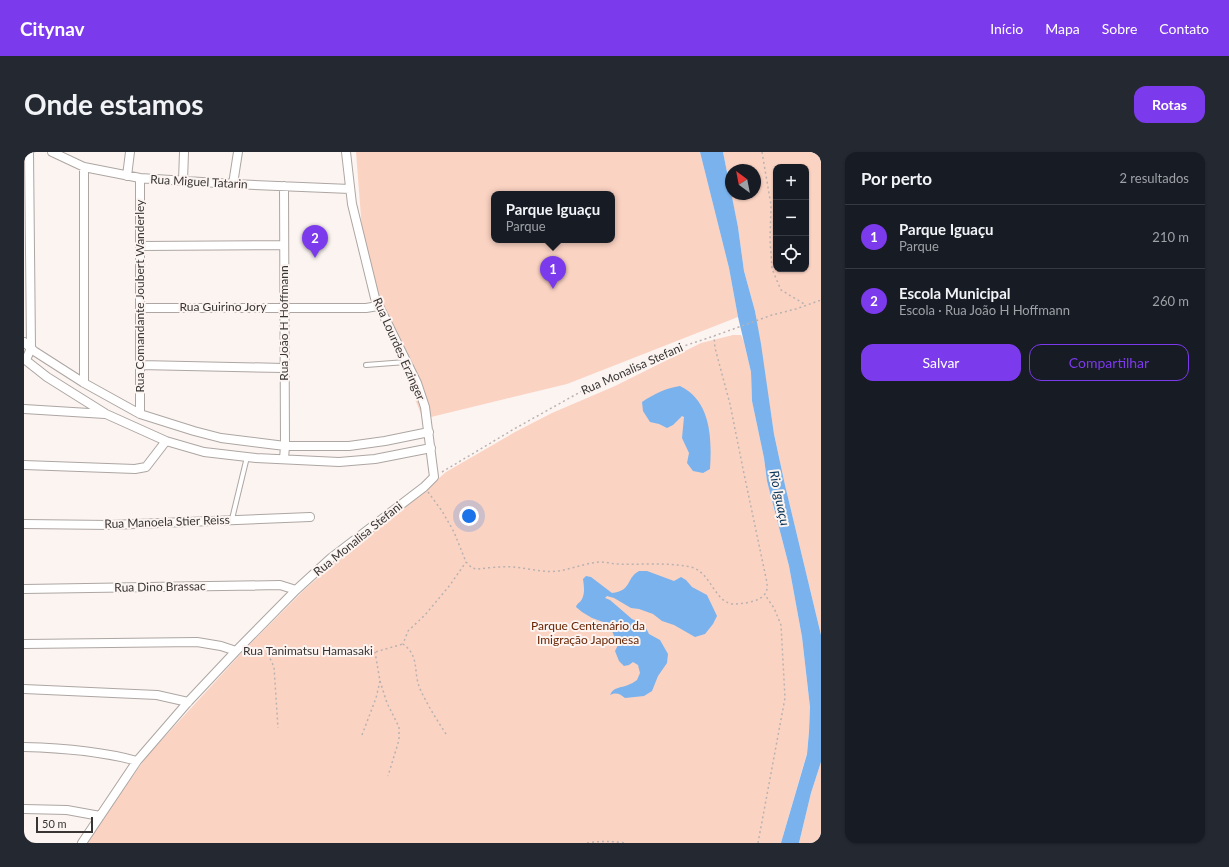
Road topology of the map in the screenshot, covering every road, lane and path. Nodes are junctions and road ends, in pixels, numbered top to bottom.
1 (28, 152) edge
2 (52, 152) edge
3 (130, 152) edge
4 (184, 152) edge
5 (238, 152) edge
6 (346, 152) edge
7 (762, 152) edge
8 (84, 167) junction
9 (127, 176) junction
10 (140, 178) junction
11 (183, 181) junction
12 (233, 184) junction
13 (284, 186) junction
14 (350, 189) junction
15 (284, 245) junction
16 (140, 246) junction
17 (821, 300) edge
18 (806, 305) junction
19 (378, 306) junction
20 (284, 307) junction
21 (140, 308) junction
22 (714, 336) junction
23 (24, 342) edge
24 (31, 348) junction
25 (25, 360) edge
26 (407, 362) junction
27 (140, 365) junction
28 (366, 365) dead end
29 (284, 368) junction
30 (84, 383) junction
31 (24, 409) edge
32 (106, 414) junction
33 (140, 414) junction
34 (429, 432) junction
35 (166, 440) junction
36 (285, 446) junction
37 (431, 448) junction
38 (247, 457) junction
39 (284, 459) junction
40 (24, 465) edge
41 (434, 477) junction
42 (424, 486) junction
43 (310, 517) dead end
44 (232, 519) junction
45 (24, 524) edge
46 (466, 562) junction
47 (24, 589) edge
48 (296, 590) junction
49 (765, 595) junction
50 (24, 644) edge
51 (403, 644) junction
52 (236, 651) junction
53 (375, 652) junction
54 (268, 654) junction
55 (380, 682) junction
56 (24, 689) edge
57 (188, 702) junction
58 (278, 728) dead end
59 (446, 734) dead end
60 (362, 735) dead end
61 (24, 747) edge
62 (137, 761) junction
63 (388, 776) dead end
64 (24, 809) edge
65 (100, 816) junction
66 (82, 843) edge
67 (587, 843) edge
68 (626, 843) edge
69 (758, 843) edge

1 - 24 street
2 - 8 street, Rua Miguel Tatarin
3 - 9 street
4 - 11 street
5 - 12 street
6 - 14 street, Rua Lourdes Erzinger
7 - 18 path
8 - 9 street, Rua Miguel Tatarin
8 - 30 street
9 - 10 street, Rua Miguel Tatarin
10 - 11 street, Rua Miguel Tatarin
10 - 16 street, Rua Comandante Joubert Wanderley
11 - 12 street, Rua Miguel Tatarin
12 - 13 street, Rua Miguel Tatarin
13 - 14 street, Rua Miguel Tatarin
13 - 15 street, Rua João H Hoffmann
14 - 19 street, Rua Lourdes Erzinger
15 - 16 street
15 - 20 street, Rua João H Hoffmann
16 - 21 street, Rua Comandante Joubert Wanderley
17 - 18 path, Rua Monalisa Stefani
18 - 22 path, Rua Monalisa Stefani
19 - 20 street, Rua Guirino Jory
19 - 26 street, Rua Lourdes Erzinger
20 - 21 street, Rua Guirino Jory
20 - 29 street, Rua João H Hoffmann
21 - 27 street, Rua Comandante Joubert Wanderley
22 - 41 path, Rua Monalisa Stefani
22 - 49 path
23 - 24 street
24 - 25 street
24 - 30 street
25 - 32 street
26 - 28 lane
26 - 34 street, Rua Lourdes Erzinger
27 - 29 street
27 - 33 street, Rua Comandante Joubert Wanderley
29 - 36 street, Rua João H Hoffmann
30 - 33 street
31 - 32 street
32 - 35 street
33 - 36 street
34 - 36 street
34 - 37 street, Rua Lourdes Erzinger
35 - 38 street
35 - 40 street
36 - 39 street, Rua João H Hoffmann
37 - 39 street
37 - 41 street, Rua Lourdes Erzinger
38 - 39 street
38 - 44 lane
41 - 42 street, Rua Monalisa Stefani
42 - 46 path
42 - 48 street, Rua Monalisa Stefani
43 - 44 street, Rua Manoela Stier Reiss
44 - 45 street, Rua Manoela Stier Reiss
46 - 49 path
46 - 51 path
47 - 48 street, Rua Dino Brassac
48 - 52 street, Rua Monalisa Stefani
49 - 69 path
50 - 52 street
51 - 53 path, Rua Tanimatsu Hamasaki
51 - 59 path
52 - 54 path, Rua Tanimatsu Hamasaki
52 - 57 street, Rua Monalisa Stefani
53 - 54 path, Rua Tanimatsu Hamasaki
53 - 55 path
54 - 58 path
55 - 60 path
55 - 63 path
56 - 57 street
57 - 62 street, Rua Monalisa Stefani
61 - 62 street
62 - 65 street, Rua Monalisa Stefani
64 - 65 street
65 - 66 street, Rua Monalisa Stefani
67 - 68 path

